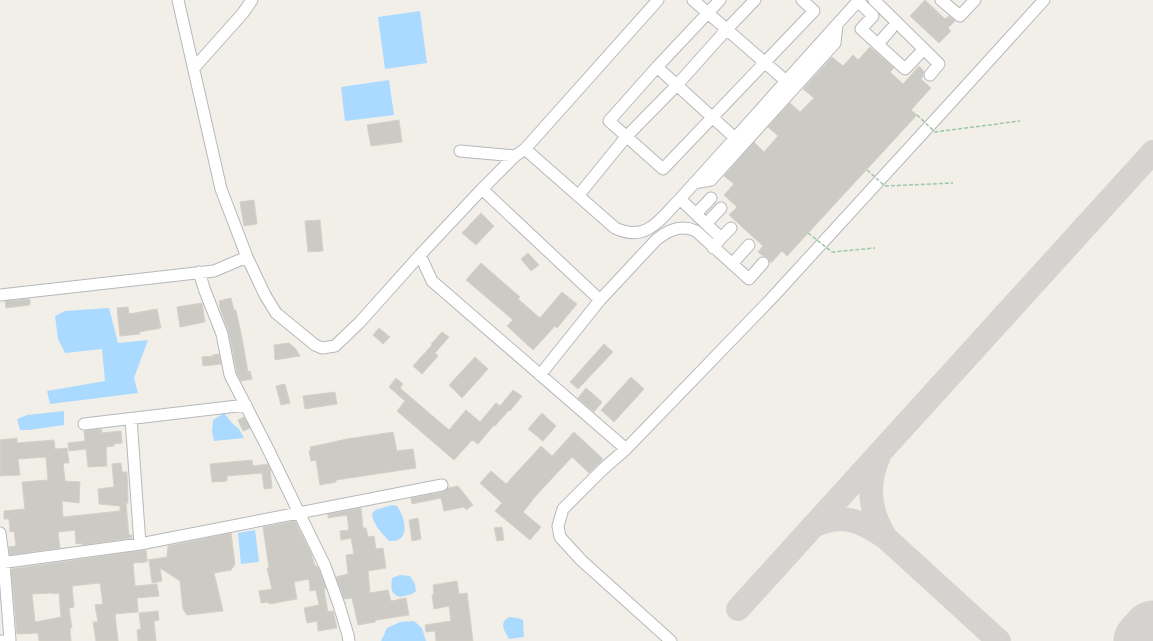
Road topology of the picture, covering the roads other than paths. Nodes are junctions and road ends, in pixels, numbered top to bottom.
1 (178, 0) edge
2 (252, 0) edge
3 (658, 0) edge
4 (693, 0) edge
5 (720, 0) edge
6 (755, 0) edge
7 (802, 0) edge
8 (874, 0) edge
9 (941, 0) edge
10 (975, 0) edge
11 (1044, 0) edge
12 (859, 1) edge
13 (708, 13) junction
14 (837, 25) junction
15 (727, 29) junction
16 (891, 29) dead end
17 (878, 44) junction
18 (924, 49) junction
19 (766, 63) junction
20 (657, 67) junction
21 (194, 68) junction
22 (930, 75) dead end
23 (786, 81) junction
24 (677, 85) junction
25 (712, 118) junction
26 (626, 137) junction
27 (735, 138) junction
28 (525, 149) junction
29 (460, 151) dead end
30 (515, 156) junction
31 (694, 183) junction
32 (482, 189) junction
33 (578, 196) junction
34 (712, 198) dead end
35 (680, 199) junction
36 (721, 208) dead end
37 (696, 214) junction
38 (706, 224) junction
39 (732, 228) dead end
40 (721, 238) junction
41 (749, 245) dead end
42 (713, 248) junction
43 (420, 255) junction
44 (248, 257) junction
45 (762, 263) dead end
46 (732, 264) junction
47 (199, 272) junction
48 (0, 295) edge
49 (600, 300) junction
50 (540, 374) junction
51 (246, 405) junction
52 (130, 419) junction
53 (84, 424) dead end
54 (626, 449) junction
55 (442, 485) dead end
56 (299, 513) junction
57 (0, 533) edge
58 (140, 544) junction
59 (2, 563) edge
60 (2, 641) edge
61 (349, 641) edge
62 (671, 641) edge

1 - 21 street
2 - 21 street
3 - 28 street
4 - 13 street
5 - 13 street
6 - 15 street
7 - 19 street
8 - 18 street
9 - 10 street
11 - 54 street
12 - 14 street
12 - 17 street
13 - 15 street
13 - 20 street
14 - 23 street
14 - 31 street
15 - 19 street
15 - 24 street
16 - 17 street
17 - 18 street
18 - 22 street
19 - 23 street
19 - 25 street
20 - 24 street
20 - 26 street
21 - 44 street
23 - 27 street
24 - 25 street
24 - 26 street
25 - 26 street
25 - 27 street
26 - 33 street
27 - 31 street
28 - 30 street
28 - 33 street
29 - 30 street
30 - 32 street
31 - 35 street
32 - 43 street
32 - 49 street
33 - 35 street
34 - 37 street
35 - 37 street
36 - 38 street
37 - 38 street
38 - 40 street
39 - 40 street
40 - 42 street
41 - 46 street
42 - 46 street
42 - 49 street
43 - 44 street
43 - 50 street
44 - 47 street
45 - 46 street
47 - 48 street
47 - 51 street
49 - 50 street
50 - 54 street
51 - 52 street
51 - 56 street
52 - 53 street
52 - 58 street
54 - 62 street
55 - 56 street
56 - 58 street
56 - 61 street
57 - 59 street
58 - 59 street
59 - 60 street

